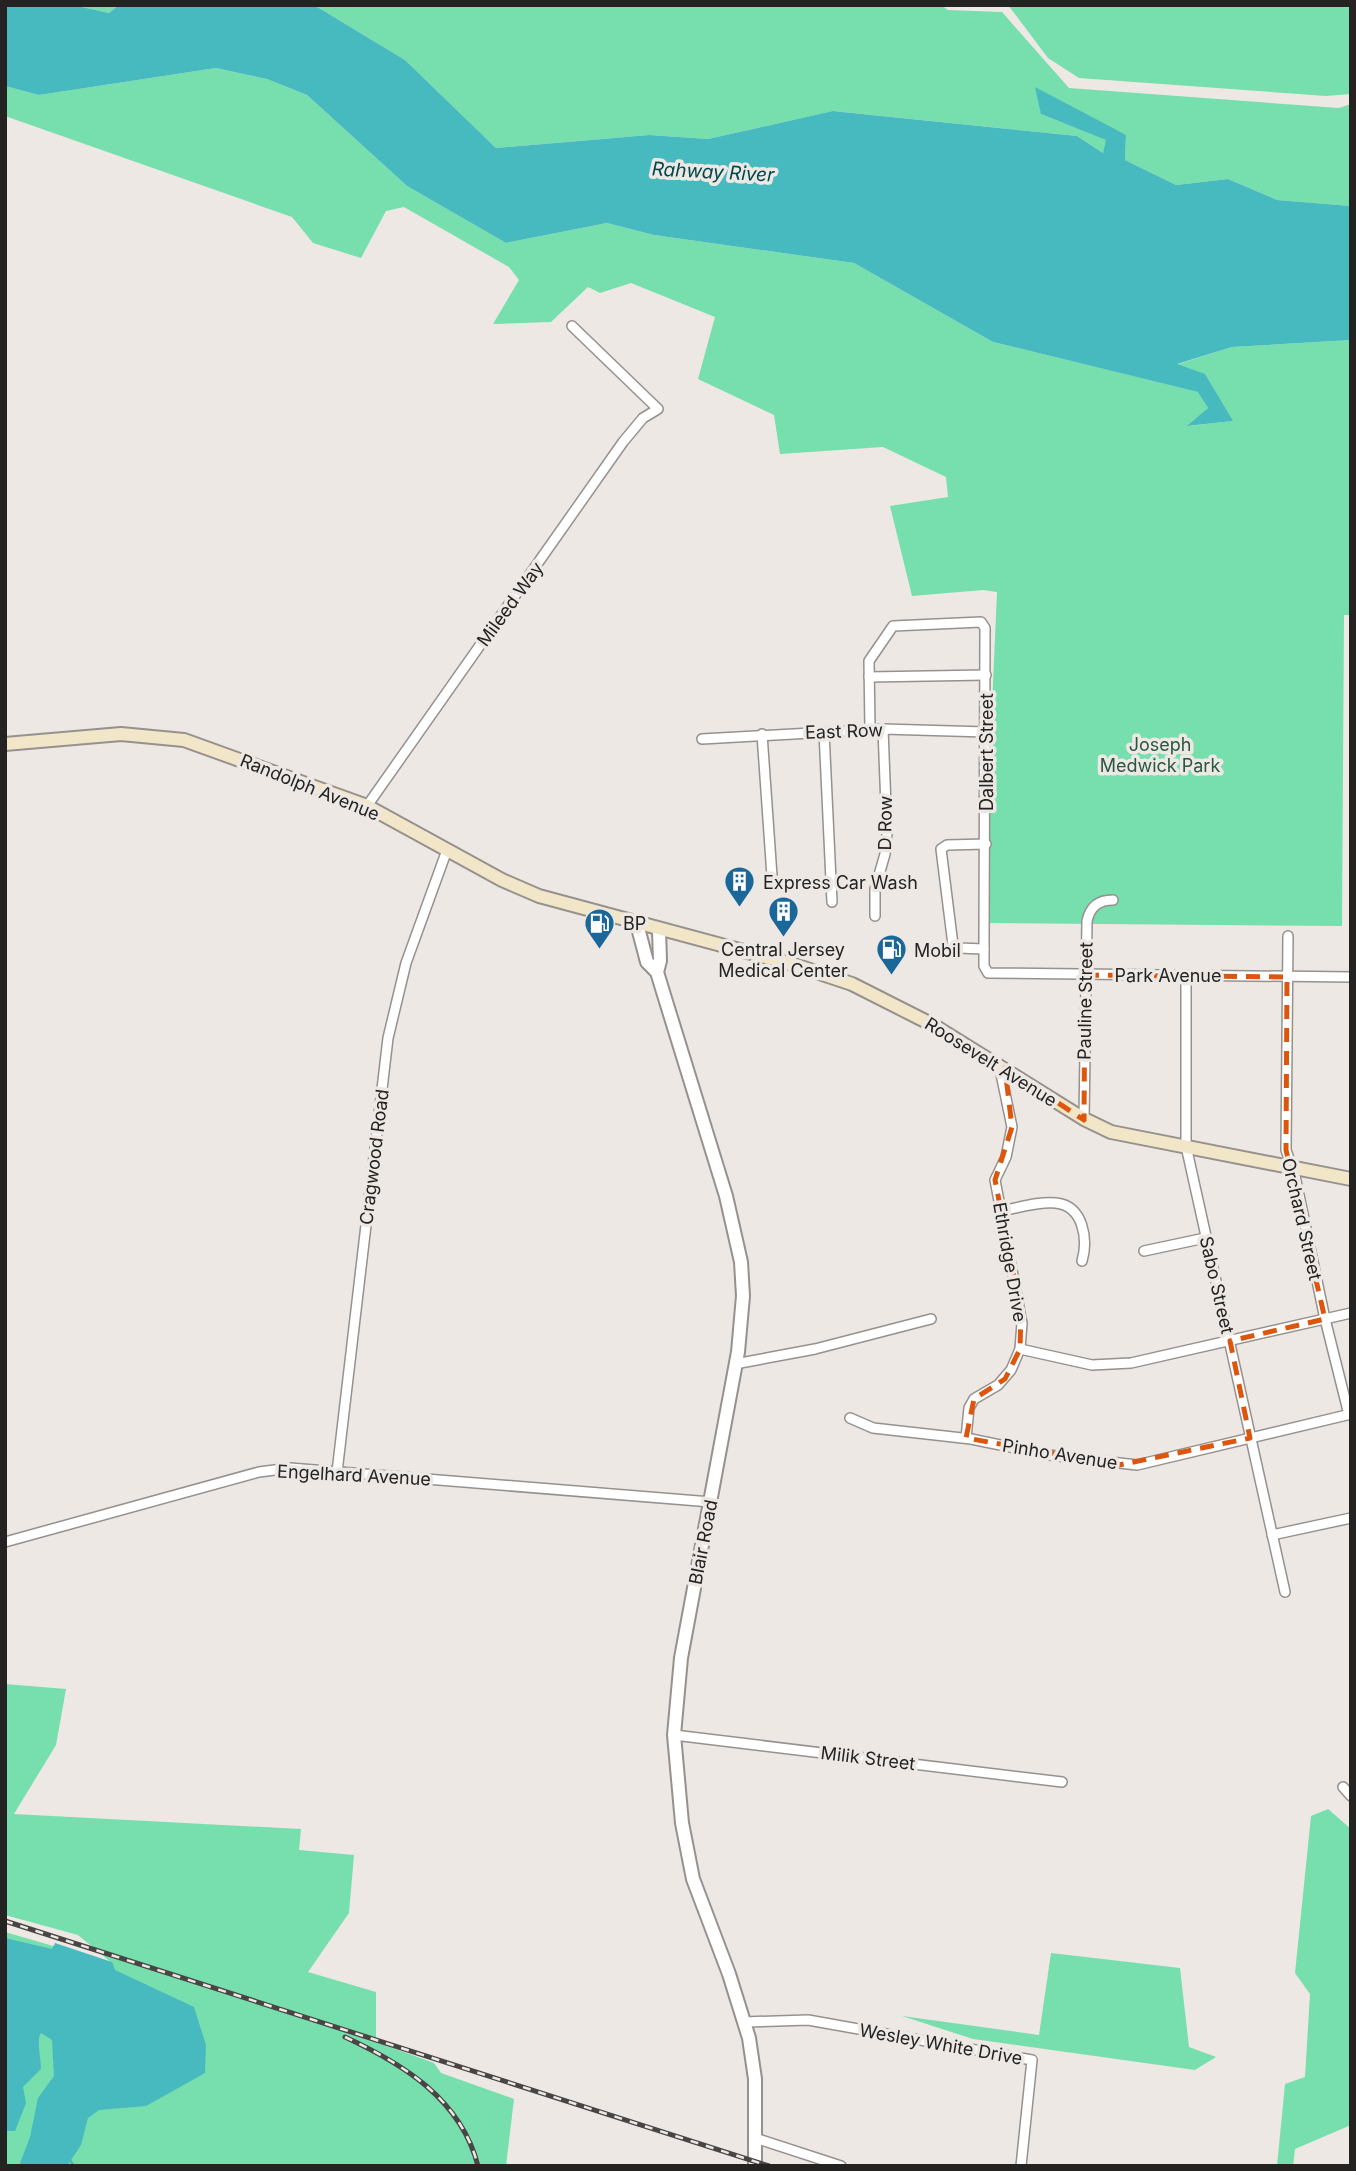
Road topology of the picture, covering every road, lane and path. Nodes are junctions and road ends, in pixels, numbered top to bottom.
1 (572, 326) dead end
2 (986, 675) junction
3 (869, 677) junction
4 (883, 729) junction
5 (870, 730) junction
6 (824, 732) junction
7 (986, 732) junction
8 (762, 734) junction
9 (702, 739) dead end
10 (5, 744) edge
11 (367, 806) junction
12 (986, 844) junction
13 (447, 850) junction
14 (772, 876) dead end
15 (1113, 900) dead end
16 (832, 902) dead end
17 (875, 916) dead end
18 (637, 924) junction
19 (659, 930) junction
20 (1288, 936) dead end
21 (984, 949) junction
22 (986, 971) joint
23 (657, 972) junction
24 (1086, 975) junction
25 (1186, 975) junction
26 (1287, 977) junction
27 (1351, 977) edge
28 (1004, 1069) junction
29 (1084, 1119) junction
30 (1186, 1146) junction
31 (1292, 1167) junction
32 (1351, 1179) edge
33 (1001, 1211) junction
34 (1205, 1238) junction
35 (1144, 1251) dead end
36 (1082, 1261) dead end
37 (1351, 1314) edge
38 (931, 1319) dead end
39 (1325, 1319) junction
40 (1230, 1341) junction
41 (1020, 1349) junction
42 (735, 1364) junction
43 (1350, 1415) edge
44 (850, 1418) dead end
45 (966, 1438) junction
46 (1250, 1438) junction
47 (337, 1472) junction
48 (711, 1502) junction
49 (1351, 1518) edge
50 (1272, 1535) junction
51 (5, 1542) edge
52 (1285, 1592) dead end
53 (674, 1735) junction
54 (1062, 1782) dead end
55 (1343, 1787) dead end
56 (1351, 1796) edge
57 (744, 2022) junction
58 (755, 2138) junction
59 (755, 2166) edge
60 (841, 2166) edge
61 (1021, 2166) edge

1 - 11 street, Mileed Way
2 - 3 street
2 - 3 street, Dalbert Street
2 - 7 street, Dalbert Street
3 - 5 street
4 - 5 street, East Row
4 - 7 street, East Row
4 - 17 street, D Row
5 - 6 street, East Row
6 - 8 street, East Row
6 - 16 street
7 - 12 street, Dalbert Street
8 - 9 street, East Row
8 - 14 street
10 - 11 main road, Randolph Avenue
11 - 13 main road, Randolph Avenue
12 - 21 street, Dalbert Street
12 - 21 street
13 - 18 main road, Randolph Avenue
13 - 47 street, Cragwood Road
15 - 24 street, Pauline Street
18 - 19 main road, Roosevelt Avenue
18 - 23 street, Blair Road
19 - 23 street
19 - 28 main road, Roosevelt Avenue
20 - 26 street, Orchard Street
21 - 22 street, Dalbert Street
22 - 24 street, Park Avenue
23 - 42 street, Blair Road
24 - 25 street, Park Avenue
24 - 29 street, Pauline Street
25 - 26 street, Park Avenue
25 - 30 street, Sabo Street
26 - 27 street, Park Avenue
26 - 31 street, Orchard Street
28 - 29 main road, Roosevelt Avenue
28 - 33 street, Ethridge Drive
29 - 30 main road, Roosevelt Avenue
30 - 31 main road, Roosevelt Avenue
30 - 34 street, Sabo Street
31 - 32 main road, Roosevelt Avenue
31 - 39 street, Orchard Street
33 - 36 street
33 - 41 street, Ethridge Drive
34 - 35 street
34 - 40 street, Sabo Street
37 - 39 street
38 - 42 street
39 - 40 street
39 - 43 street, Orchard Street
40 - 41 street
40 - 46 street, Sabo Street
41 - 45 street, Ethridge Drive
42 - 48 street, Blair Road
43 - 46 street, Pinho Avenue
44 - 45 street, Pinho Avenue
45 - 46 street, Pinho Avenue
46 - 50 street, Sabo Street
47 - 48 street, Engelhard Avenue
47 - 51 street, Engelhard Avenue
48 - 53 street, Blair Road
49 - 50 street
50 - 52 street, Sabo Street
53 - 54 street, Milik Street
53 - 57 street, Blair Road
55 - 56 street
57 - 58 street, Blair Road
57 - 61 street, Wesley White Drive
58 - 59 street, Blair Road
58 - 60 street

